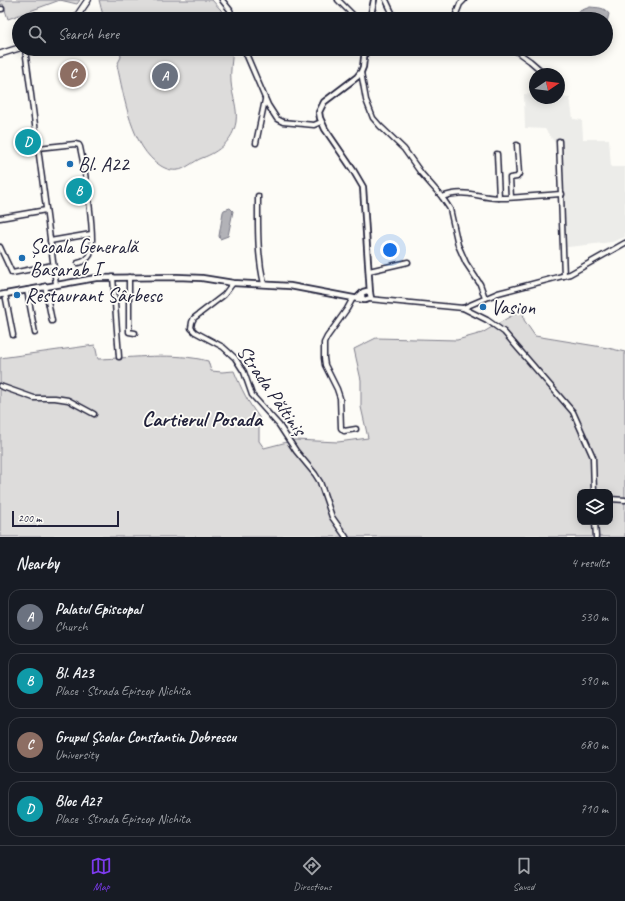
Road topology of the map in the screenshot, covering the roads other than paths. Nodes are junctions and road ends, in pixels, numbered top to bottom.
1 (88, 0) edge
2 (222, 0) edge
3 (338, 0) edge
4 (374, 0) edge
5 (386, 0) edge
6 (464, 0) edge
7 (80, 12) edge
8 (231, 12) edge
9 (350, 12) edge
10 (372, 12) edge
11 (392, 12) edge
12 (457, 12) edge
13 (12, 50) edge
14 (0, 54) edge
15 (26, 56) edge
16 (247, 56) edge
17 (364, 56) edge
18 (523, 56) edge
19 (538, 68) edge
20 (361, 72) junction
21 (265, 99) junction
22 (321, 122) junction
23 (559, 141) dead end
24 (256, 143) dead end
25 (517, 145) dead end
26 (38, 148) junction
27 (497, 154) dead end
28 (562, 194) junction
29 (258, 196) dead end
30 (442, 197) junction
31 (511, 197) junction
32 (499, 198) junction
33 (46, 210) junction
34 (0, 218) edge
35 (91, 234) junction
36 (50, 241) junction
37 (625, 243) edge
38 (0, 247) edge
39 (1, 252) edge
40 (408, 262) dead end
41 (78, 263) dead end
42 (53, 265) junction
43 (369, 271) junction
44 (564, 276) junction
45 (113, 277) junction
46 (129, 277) junction
47 (233, 283) junction
48 (56, 284) junction
49 (264, 284) junction
50 (369, 284) junction
51 (45, 286) junction
52 (27, 290) junction
53 (363, 293) junction
54 (2, 295) edge
55 (370, 296) junction
56 (355, 298) junction
57 (485, 298) junction
58 (364, 300) junction
59 (463, 308) junction
60 (52, 321) dead end
61 (35, 333) dead end
62 (135, 333) dead end
63 (13, 335) dead end
64 (119, 357) dead end
65 (0, 386) edge
66 (94, 414) dead end
67 (356, 429) dead end
68 (594, 489) edge
69 (613, 499) edge
70 (625, 500) edge
71 (595, 525) edge
72 (346, 537) edge
73 (596, 537) edge

1 - 7 main road
2 - 8 street
3 - 9 street
4 - 10 street
5 - 11 street
6 - 12 street
13 - 14 main road
15 - 26 street
16 - 21 street
17 - 20 street
18 - 19 street
20 - 22 street
20 - 30 street
21 - 22 street
21 - 24 street
22 - 43 street
23 - 28 street
25 - 31 street
26 - 33 street
26 - 35 street
27 - 32 street
28 - 31 street
28 - 44 street
29 - 49 street
30 - 32 street
30 - 57 street
31 - 32 street
33 - 34 street
33 - 36 street
35 - 36 street
35 - 41 street
36 - 42 street
37 - 44 street
38 - 39 street
39 - 42 street
40 - 43 street
42 - 48 street
43 - 50 street
44 - 57 street
45 - 46 street
45 - 48 street
45 - 64 street
46 - 47 street
46 - 62 street
47 - 49 street
47 - 72 street, Strada Păltiniș
48 - 51 street
49 - 56 street
50 - 53 street
50 - 55 street
51 - 52 street
51 - 60 street
52 - 54 street
52 - 61 street
53 - 55 street
53 - 56 street
53 - 58 street
54 - 63 street
55 - 58 street
55 - 59 street
56 - 58 street
56 - 67 street
57 - 59 street
59 - 68 street
65 - 66 street
69 - 70 street
71 - 73 street

